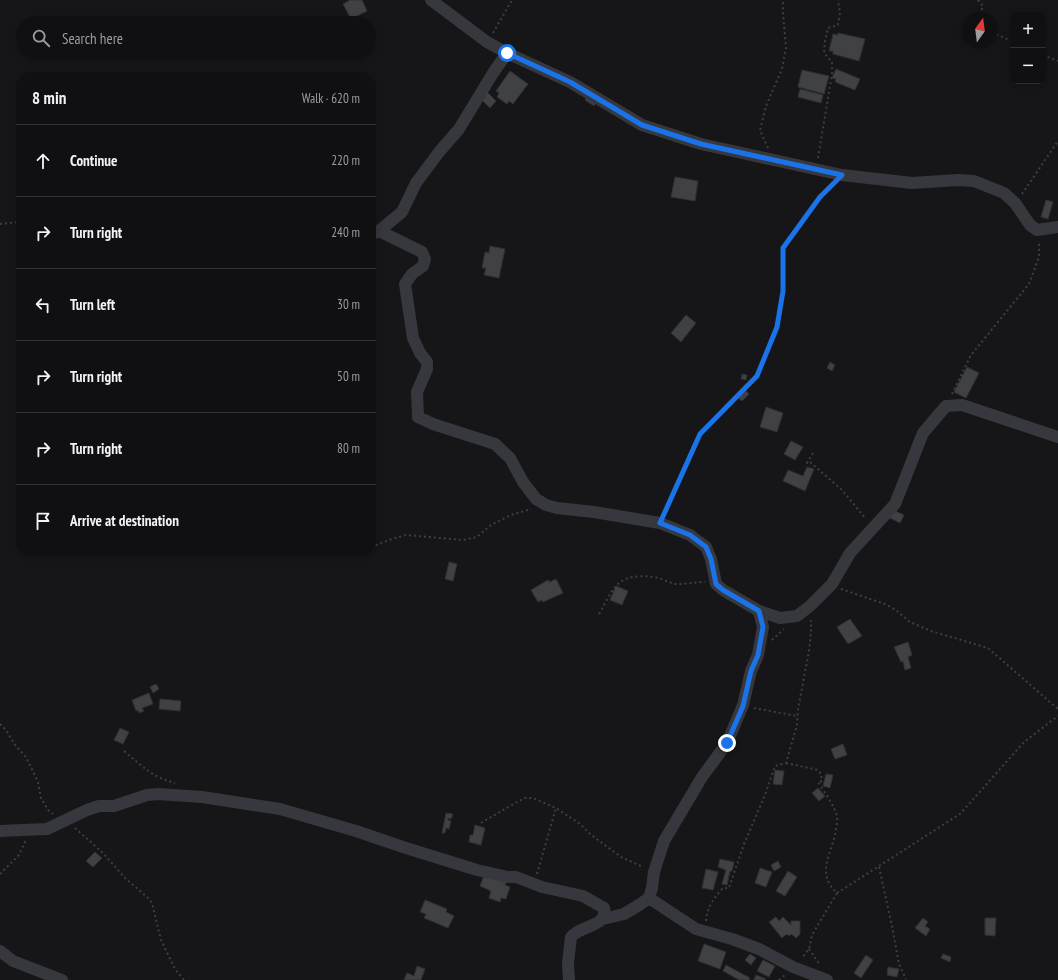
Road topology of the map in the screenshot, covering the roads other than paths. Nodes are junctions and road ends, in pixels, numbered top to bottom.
1 (431, 0) edge
2 (507, 53) junction
3 (1058, 227) edge
4 (376, 232) edge
5 (376, 233) edge
6 (1058, 437) edge
7 (759, 611) junction
8 (0, 831) edge
9 (649, 898) junction
10 (603, 919) junction
11 (0, 951) edge
12 (62, 980) edge
13 (569, 980) edge
14 (827, 980) edge

1 - 2 street
2 - 3 street
2 - 4 street
5 - 7 street
6 - 7 street
7 - 9 street
8 - 10 street
9 - 10 street
9 - 14 street
10 - 13 street
11 - 12 street

